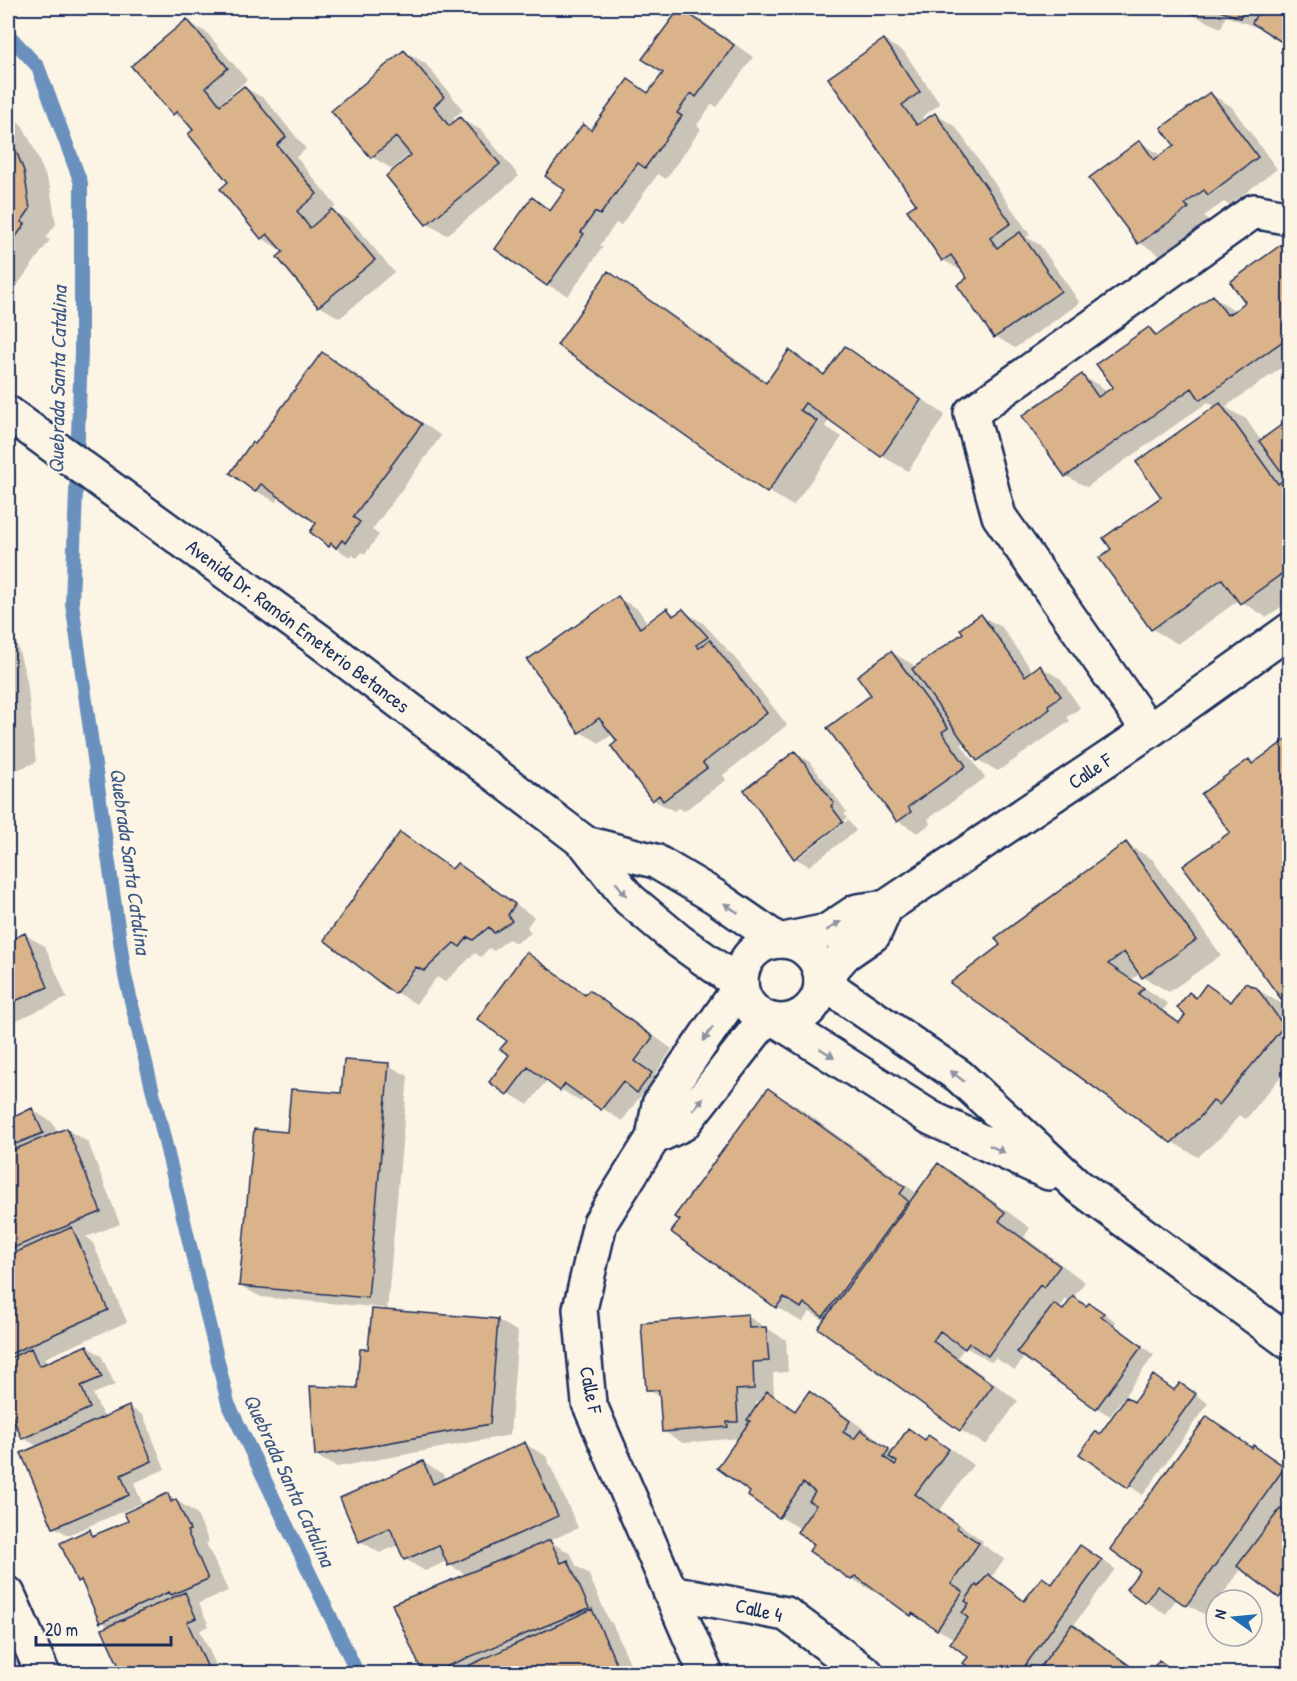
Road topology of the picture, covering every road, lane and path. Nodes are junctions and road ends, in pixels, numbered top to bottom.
1 (1290, 218) edge
2 (8, 413) edge
3 (1290, 630) edge
4 (1149, 731) junction
5 (585, 843) junction
6 (886, 907) junction
7 (779, 941) junction
8 (821, 981) junction
9 (741, 986) junction
10 (771, 1020) junction
11 (653, 1138) junction
12 (1078, 1186) junction
13 (1290, 1342) edge
14 (670, 1592) junction
15 (8, 1594) edge
16 (43, 1674) edge
17 (706, 1674) edge
18 (867, 1674) edge

1 - 4 street
2 - 5 street, Avenida Dr. Ramón Emeterio Betances
3 - 4 street, Calle F
4 - 6 street, Calle F
7 -> 5 street, Avenida Dr. Ramón Emeterio Betances
5 -> 9 street, Avenida Dr. Ramón Emeterio Betances
7 -> 6 street, Calle F
6 - 8 street
7 - 8 street
7 - 9 street
8 - 10 street
12 -> 8 street
9 - 10 street
9 -> 11 street, Calle F
11 -> 10 street
10 -> 12 street
11 - 14 street, Calle F
12 - 13 street
14 - 17 street, Calle F
14 - 18 street, Calle 4
15 - 16 street

